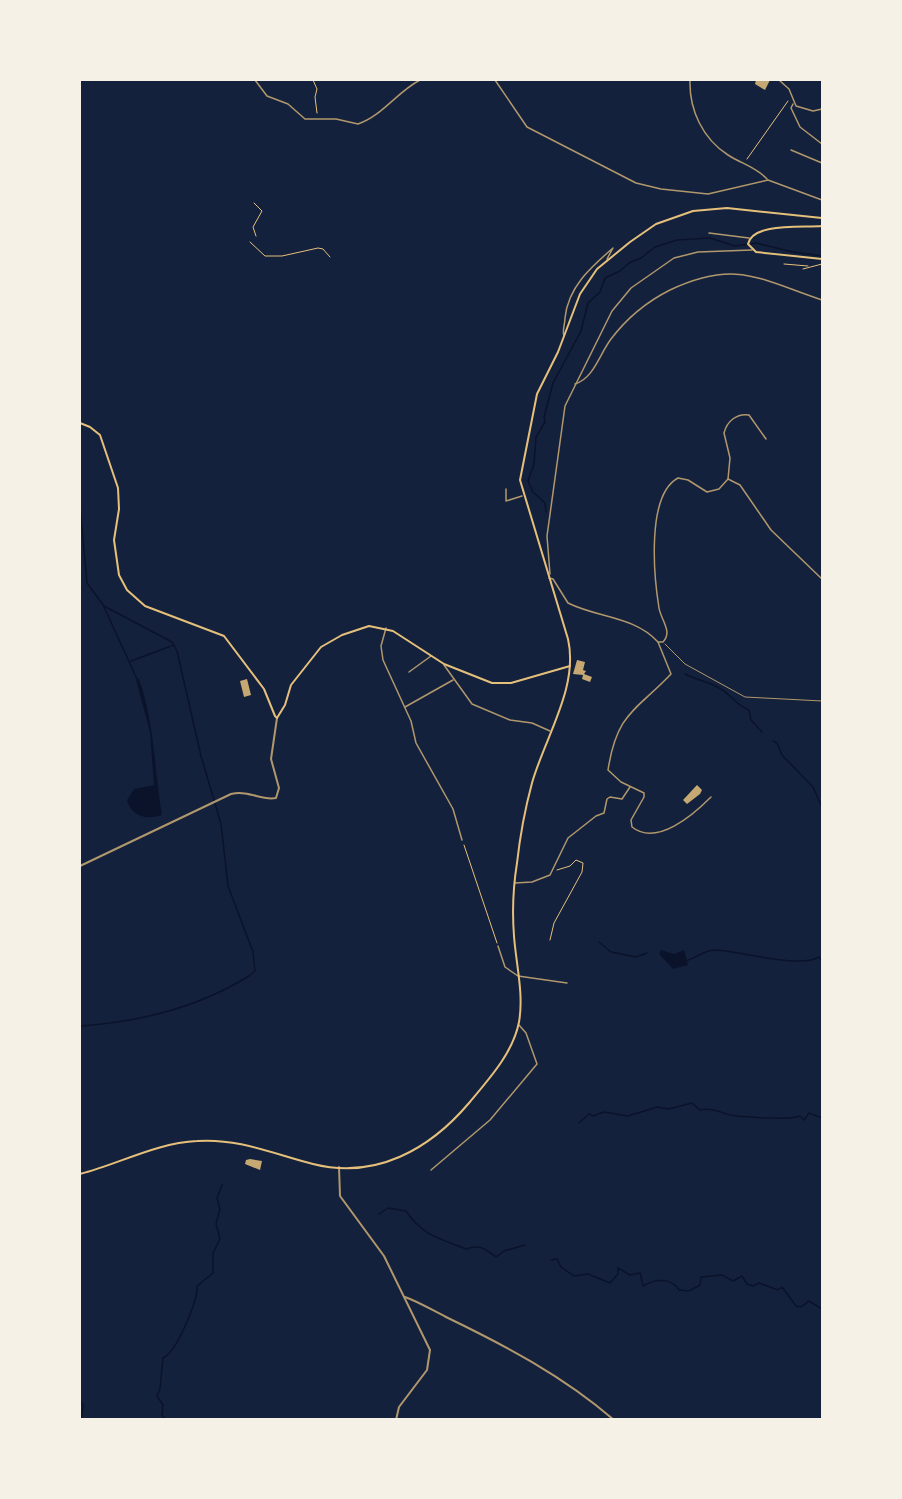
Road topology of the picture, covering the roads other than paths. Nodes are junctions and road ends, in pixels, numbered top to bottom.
1 (255, 80) edge
2 (420, 80) edge
3 (495, 80) edge
4 (690, 80) edge
5 (779, 80) edge
6 (794, 104) junction
7 (822, 109) edge
8 (822, 144) edge
9 (791, 150) dead end
10 (822, 163) edge
11 (768, 180) junction
12 (822, 200) edge
13 (822, 218) edge
14 (822, 226) edge
15 (708, 233) dead end
16 (749, 239) junction
17 (750, 249) junction
18 (822, 259) edge
19 (607, 260) junction
20 (822, 300) edge
21 (564, 336) junction
22 (574, 384) junction
23 (80, 423) edge
24 (766, 439) dead end
25 (728, 480) junction
26 (506, 489) dead end
27 (522, 496) junction
28 (549, 578) junction
29 (822, 579) edge
30 (386, 628) junction
31 (658, 642) junction
32 (663, 642) junction
33 (431, 656) junction
34 (444, 664) junction
35 (570, 666) junction
36 (409, 672) dead end
37 (454, 679) junction
38 (822, 701) edge
39 (404, 708) junction
40 (278, 718) junction
41 (550, 731) junction
42 (630, 787) junction
43 (711, 797) dead end
44 (462, 840) road end
45 (80, 866) edge
46 (514, 883) junction
47 (498, 946) road end
48 (518, 976) junction
49 (567, 983) dead end
50 (519, 1024) junction
51 (339, 1167) junction
52 (431, 1170) dead end
53 (80, 1174) edge
54 (405, 1297) junction
55 (396, 1419) edge
56 (614, 1419) edge

1 - 2 street
3 - 11 street
4 - 11 street
5 - 6 street
6 - 7 street
6 - 8 street
9 - 10 street
11 - 12 street
13 - 19 main road
14 - 16 main road
15 - 16 street
16 - 17 main road
17 - 18 main road
17 - 22 street
19 - 21 main road
19 - 21 street
20 - 22 street
21 - 27 main road
22 - 28 street
23 - 40 main road
24 - 25 street
25 - 29 street
25 - 32 street
26 - 27 street
27 - 28 main road
28 - 31 street
28 - 35 main road
30 - 33 main road
30 - 39 street
30 - 40 main road
31 - 32 street
31 - 42 street
32 - 38 lane
33 - 34 main road
33 - 36 street
34 - 35 main road
34 - 37 street
35 - 41 main road
37 - 39 street
37 - 41 street
39 - 44 street
40 - 45 street
41 - 46 main road
42 - 43 street
42 - 46 street
46 - 48 main road
47 - 48 street
48 - 49 street
48 - 50 main road
50 - 51 main road
50 - 52 street
51 - 53 main road
51 - 54 street
54 - 55 street
54 - 56 street

